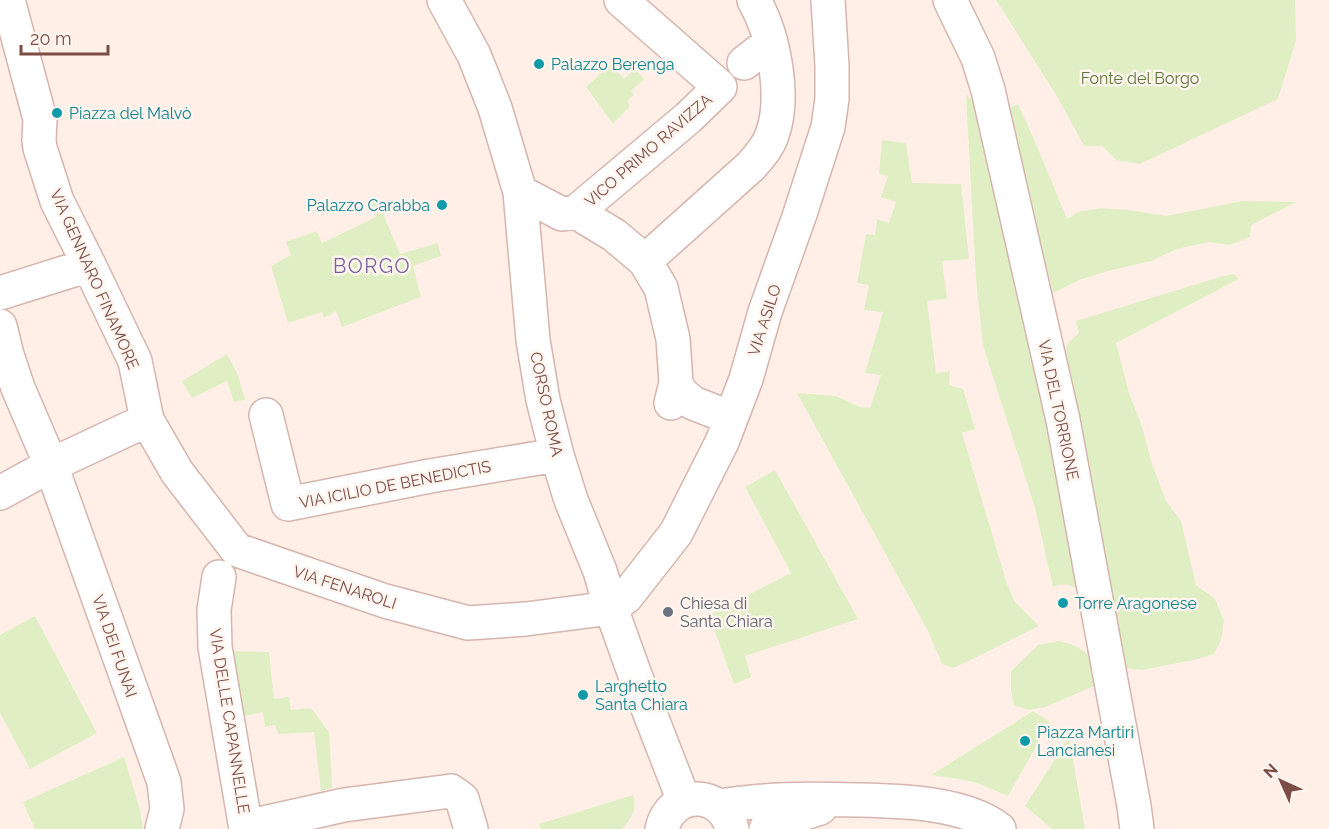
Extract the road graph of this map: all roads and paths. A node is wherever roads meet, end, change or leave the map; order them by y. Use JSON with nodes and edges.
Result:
{"nodes":[{"id":1,"x":444,"y":0,"type":"edge"},
{"id":2,"x":621,"y":0,"type":"edge"},
{"id":3,"x":754,"y":0,"type":"edge"},
{"id":4,"x":828,"y":0,"type":"edge"},
{"id":5,"x":950,"y":0,"type":"edge"},
{"id":6,"x":11,"y":14,"type":"edge"},
{"id":7,"x":771,"y":42,"type":"junction"},
{"id":8,"x":744,"y":63,"type":"dead end"},
{"id":9,"x":520,"y":192,"type":"junction"},
{"id":10,"x":576,"y":213,"type":"junction"},
{"id":11,"x":645,"y":261,"type":"junction"},
{"id":12,"x":89,"y":265,"type":"junction"},
{"id":13,"x":0,"y":292,"type":"edge"},
{"id":14,"x":0,"y":326,"type":"edge"},
{"id":15,"x":266,"y":415,"type":"dead end"},
{"id":16,"x":731,"y":418,"type":"junction"},
{"id":17,"x":147,"y":420,"type":"junction"},
{"id":18,"x":557,"y":454,"type":"junction"},
{"id":19,"x":51,"y":465,"type":"junction"},
{"id":20,"x":0,"y":493,"type":"edge"},
{"id":21,"x":219,"y":578,"type":"dead end"},
{"id":22,"x":611,"y":608,"type":"junction"},
{"id":23,"x":857,"y":800,"type":"junction"},
{"id":24,"x":684,"y":801,"type":"junction"},
{"id":25,"x":725,"y":818,"type":"edge"},
{"id":26,"x":246,"y":828,"type":"edge"},
{"id":27,"x":162,"y":829,"type":"edge"},
{"id":28,"x":471,"y":829,"type":"edge"},
{"id":29,"x":662,"y":829,"type":"edge"},
{"id":30,"x":766,"y":829,"type":"edge"},
{"id":31,"x":999,"y":829,"type":"edge"},
{"id":32,"x":1137,"y":829,"type":"edge"}],
"edges":[{"from":1,"to":9,"type":"street","name":"CORSO ROMA"},
{"from":2,"to":10,"type":"street","name":"VICO PRIMO RAVIZZA"},
{"from":3,"to":7,"type":"street"},
{"from":4,"to":16,"type":"street","name":"VIA ASILO"},
{"from":5,"to":32,"type":"street","name":"VIA DEL TORRIONE"},
{"from":6,"to":12,"type":"street","name":"VIA GENNARO FINAMORE"},
{"from":7,"to":8,"type":"street"},
{"from":7,"to":11,"type":"street"},
{"from":9,"to":10,"type":"street"},
{"from":9,"to":18,"type":"street","name":"CORSO ROMA"},
{"from":10,"to":11,"type":"street"},
{"from":11,"to":16,"type":"street"},
{"from":12,"to":13,"type":"street"},
{"from":12,"to":17,"type":"street","name":"VIA GENNARO FINAMORE"},
{"from":14,"to":19,"type":"street","name":"VIA DEI FUNAI"},
{"from":15,"to":18,"type":"street","name":"VIA ICILIO DE BENEDICTIS"},
{"from":16,"to":22,"type":"street","name":"VIA ASILO"},
{"from":17,"to":19,"type":"street"},
{"from":17,"to":22,"type":"street","name":"VIA FENAROLI"},
{"from":18,"to":22,"type":"street","name":"CORSO ROMA"},
{"from":19,"to":20,"type":"street"},
{"from":19,"to":27,"type":"street","name":"VIA DEI FUNAI"},
{"from":21,"to":26,"type":"street","name":"VIA DELLE CAPANNELLE"},
{"from":22,"to":24,"type":"street","name":"CORSO ROMA"},
{"from":23,"to":25,"type":"street"},
{"from":23,"to":30,"type":"street"},
{"from":23,"to":31,"type":"street"},
{"from":24,"to":25,"type":"street"},
{"from":24,"to":29,"type":"street"},
{"from":26,"to":28,"type":"street"}]}
